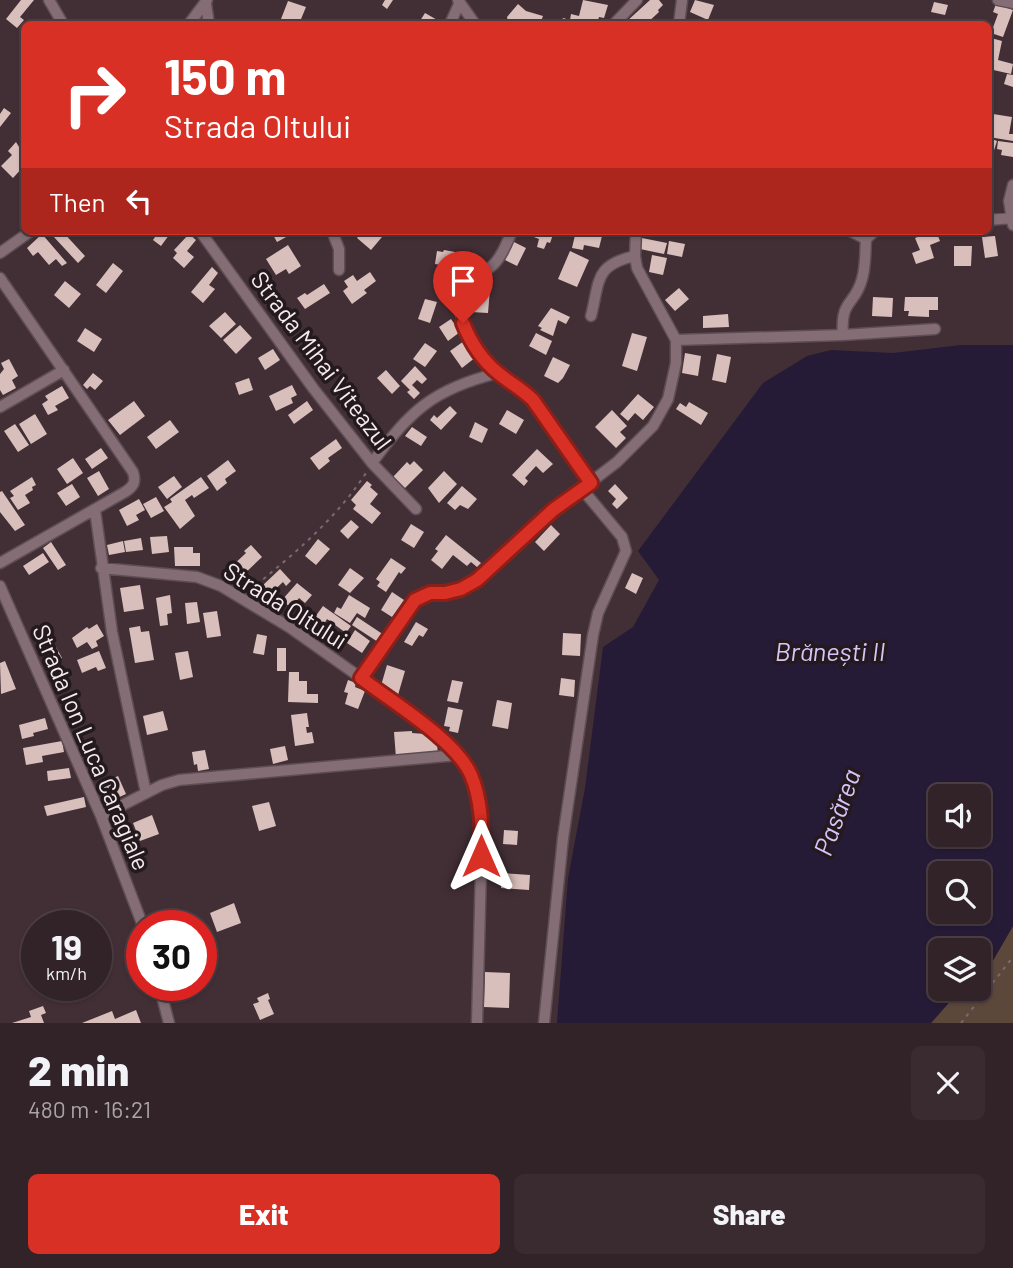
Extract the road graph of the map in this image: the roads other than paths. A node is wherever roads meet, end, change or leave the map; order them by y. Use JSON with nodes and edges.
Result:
{"nodes":[{"id":1,"x":49,"y":0,"type":"edge"},
{"id":2,"x":637,"y":0,"type":"edge"},
{"id":3,"x":681,"y":0,"type":"edge"},
{"id":4,"x":998,"y":0,"type":"edge"},
{"id":5,"x":459,"y":1,"type":"edge"},
{"id":6,"x":207,"y":2,"type":"edge"},
{"id":7,"x":1013,"y":4,"type":"edge"},
{"id":8,"x":61,"y":21,"type":"edge"},
{"id":9,"x":191,"y":21,"type":"edge"},
{"id":10,"x":209,"y":21,"type":"edge"},
{"id":11,"x":451,"y":21,"type":"edge"},
{"id":12,"x":473,"y":21,"type":"edge"},
{"id":13,"x":617,"y":21,"type":"edge"},
{"id":14,"x":680,"y":21,"type":"edge"},
{"id":15,"x":1013,"y":185,"type":"edge"},
{"id":16,"x":992,"y":220,"type":"edge"},
{"id":17,"x":1012,"y":221,"type":"edge"},
{"id":18,"x":25,"y":235,"type":"edge"},
{"id":19,"x":203,"y":235,"type":"edge"},
{"id":20,"x":334,"y":235,"type":"edge"},
{"id":21,"x":510,"y":235,"type":"edge"},
{"id":22,"x":636,"y":235,"type":"edge"},
{"id":23,"x":858,"y":235,"type":"edge"},
{"id":24,"x":870,"y":235,"type":"edge"},
{"id":25,"x":866,"y":239,"type":"junction"},
{"id":26,"x":0,"y":253,"type":"edge"},
{"id":27,"x":635,"y":256,"type":"junction"},
{"id":28,"x":339,"y":270,"type":"dead end"},
{"id":29,"x":0,"y":278,"type":"edge"},
{"id":30,"x":591,"y":316,"type":"dead end"},
{"id":31,"x":935,"y":329,"type":"dead end"},
{"id":32,"x":843,"y":335,"type":"junction"},
{"id":33,"x":676,"y":340,"type":"junction"},
{"id":34,"x":64,"y":370,"type":"junction"},
{"id":35,"x":498,"y":373,"type":"junction"},
{"id":36,"x":0,"y":407,"type":"edge"},
{"id":37,"x":372,"y":464,"type":"junction"},
{"id":38,"x":587,"y":486,"type":"junction"},
{"id":39,"x":416,"y":509,"type":"dead end"},
{"id":40,"x":95,"y":510,"type":"junction"},
{"id":41,"x":0,"y":563,"type":"edge"},
{"id":42,"x":102,"y":568,"type":"junction"},
{"id":43,"x":0,"y":586,"type":"edge"},
{"id":44,"x":361,"y":678,"type":"junction"},
{"id":45,"x":458,"y":755,"type":"junction"},
{"id":46,"x":146,"y":793,"type":"junction"},
{"id":47,"x":101,"y":816,"type":"junction"},
{"id":48,"x":137,"y":910,"type":"edge"},
{"id":49,"x":163,"y":1001,"type":"edge"},
{"id":50,"x":169,"y":1023,"type":"edge"},
{"id":51,"x":477,"y":1023,"type":"edge"},
{"id":52,"x":544,"y":1023,"type":"edge"}],
"edges":[{"from":1,"to":8,"type":"street"},
{"from":2,"to":13,"type":"street"},
{"from":3,"to":14,"type":"street"},
{"from":4,"to":7,"type":"street"},
{"from":5,"to":11,"type":"street"},
{"from":5,"to":12,"type":"street"},
{"from":6,"to":9,"type":"street"},
{"from":6,"to":10,"type":"street"},
{"from":15,"to":17,"type":"street"},
{"from":16,"to":17,"type":"street"},
{"from":18,"to":26,"type":"street"},
{"from":19,"to":37,"type":"street","name":"Strada Mihai Viteazul"},
{"from":20,"to":28,"type":"street"},
{"from":21,"to":35,"type":"street"},
{"from":22,"to":27,"type":"street"},
{"from":23,"to":25,"type":"street"},
{"from":24,"to":25,"type":"street"},
{"from":25,"to":32,"type":"street"},
{"from":27,"to":30,"type":"street"},
{"from":27,"to":33,"type":"street"},
{"from":29,"to":34,"type":"street"},
{"from":31,"to":32,"type":"street"},
{"from":32,"to":33,"type":"street"},
{"from":33,"to":38,"type":"street","name":"Strada Oltului"},
{"from":34,"to":36,"type":"street"},
{"from":34,"to":40,"type":"street"},
{"from":35,"to":37,"type":"street"},
{"from":35,"to":38,"type":"street"},
{"from":37,"to":39,"type":"street","name":"Strada Mihai Viteazul"},
{"from":38,"to":44,"type":"street","name":"Strada Oltului"},
{"from":38,"to":52,"type":"street"},
{"from":40,"to":41,"type":"street"},
{"from":40,"to":42,"type":"street"},
{"from":42,"to":44,"type":"street","name":"Strada Oltului"},
{"from":42,"to":46,"type":"street"},
{"from":43,"to":47,"type":"street","name":"Strada Ion Luca Caragiale"},
{"from":44,"to":45,"type":"street","name":"Strada Oltului"},
{"from":45,"to":46,"type":"street"},
{"from":45,"to":51,"type":"street","name":"Strada Oltului"},
{"from":46,"to":47,"type":"street"},
{"from":47,"to":48,"type":"street","name":"Strada Ion Luca Caragiale"},
{"from":49,"to":50,"type":"street"}]}
